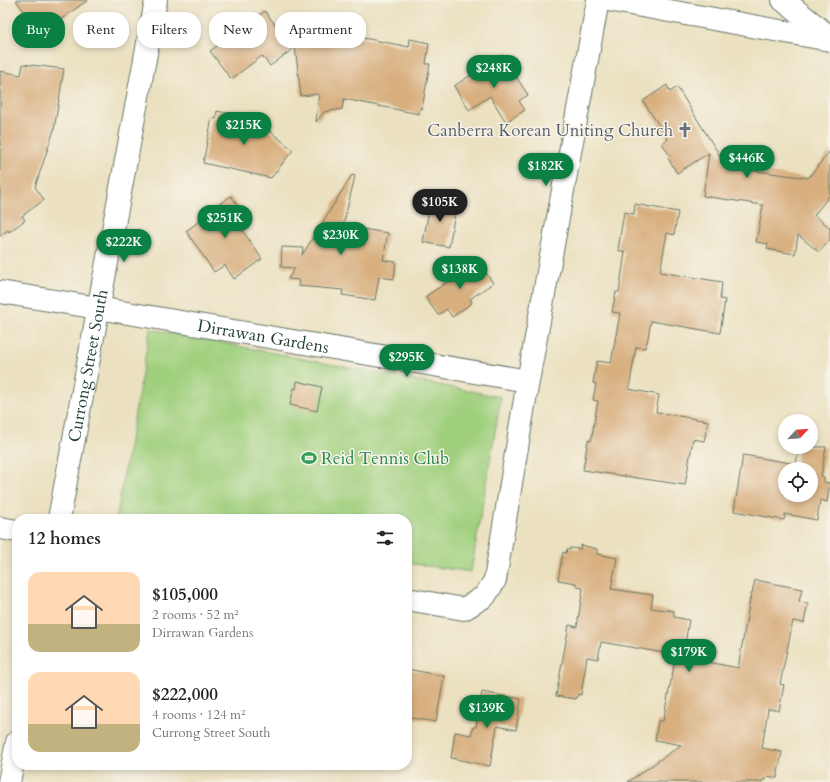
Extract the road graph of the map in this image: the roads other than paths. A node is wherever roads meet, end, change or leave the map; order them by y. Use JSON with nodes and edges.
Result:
{"nodes":[{"id":1,"x":156,"y":0,"type":"edge"},
{"id":2,"x":598,"y":0,"type":"edge"},
{"id":3,"x":608,"y":0,"type":"edge"},
{"id":4,"x":784,"y":0,"type":"edge"},
{"id":5,"x":830,"y":39,"type":"edge"},
{"id":6,"x":0,"y":292,"type":"edge"},
{"id":7,"x":98,"y":308,"type":"junction"},
{"id":8,"x":528,"y":381,"type":"junction"},
{"id":9,"x":60,"y":514,"type":"edge"},
{"id":10,"x":0,"y":528,"type":"edge"},
{"id":11,"x":12,"y":530,"type":"edge"},
{"id":12,"x":412,"y":600,"type":"edge"},
{"id":13,"x":12,"y":767,"type":"edge"},
{"id":14,"x":9,"y":782,"type":"edge"}],
"edges":[{"from":1,"to":7,"type":"street","name":"Currong Street South"},
{"from":2,"to":8,"type":"street"},
{"from":3,"to":5,"type":"street"},
{"from":4,"to":5,"type":"street"},
{"from":6,"to":7,"type":"street","name":"Dirrawan Gardens"},
{"from":7,"to":8,"type":"street","name":"Dirrawan Gardens"},
{"from":7,"to":9,"type":"street","name":"Currong Street South"},
{"from":8,"to":12,"type":"street"},
{"from":10,"to":11,"type":"street"},
{"from":13,"to":14,"type":"street"}]}
